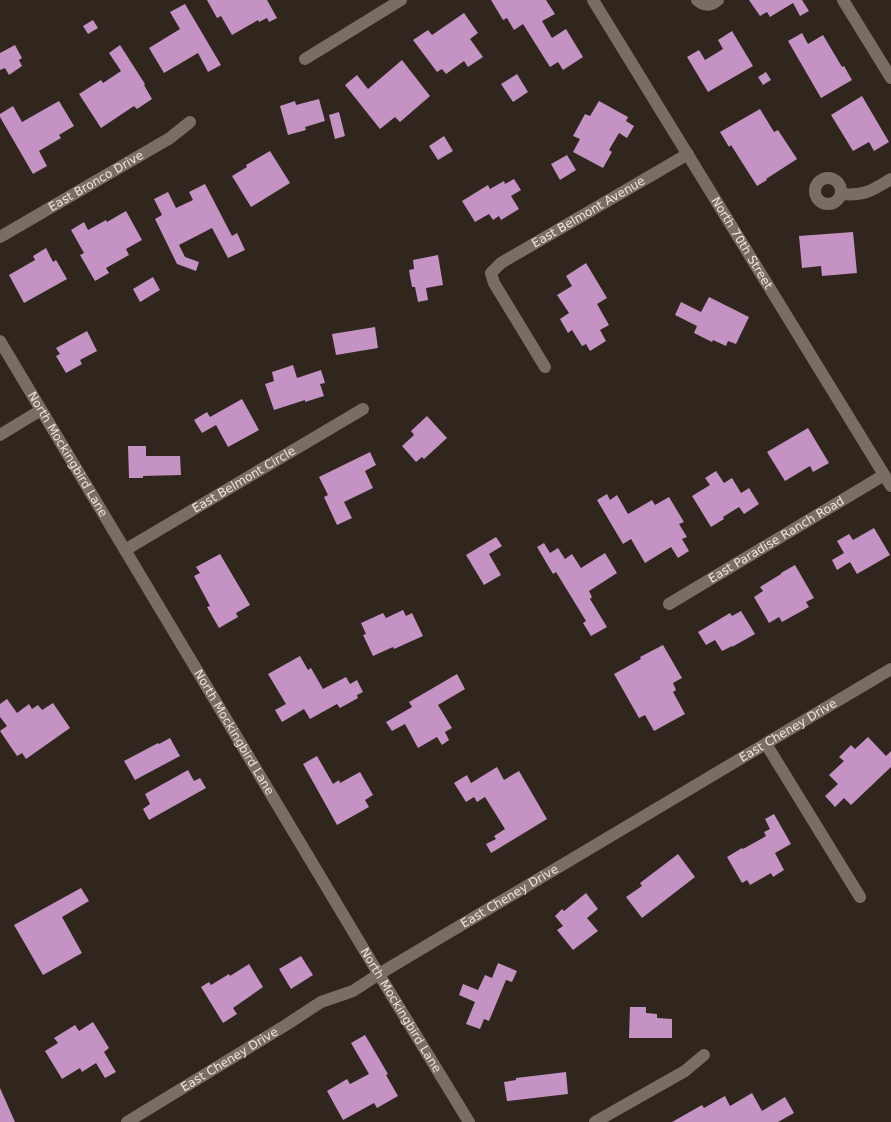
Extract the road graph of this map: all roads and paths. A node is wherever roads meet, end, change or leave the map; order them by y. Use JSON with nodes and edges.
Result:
{"nodes":[{"id":1,"x":401,"y":0,"type":"edge"},
{"id":2,"x":593,"y":0,"type":"edge"},
{"id":3,"x":697,"y":0,"type":"edge"},
{"id":4,"x":718,"y":0,"type":"edge"},
{"id":5,"x":844,"y":0,"type":"edge"},
{"id":6,"x":305,"y":59,"type":"dead end"},
{"id":7,"x":891,"y":78,"type":"edge"},
{"id":8,"x":190,"y":122,"type":"dead end"},
{"id":9,"x":688,"y":154,"type":"junction"},
{"id":10,"x":891,"y":180,"type":"edge"},
{"id":11,"x":841,"y":194,"type":"dead end"},
{"id":12,"x":0,"y":237,"type":"edge"},
{"id":13,"x":0,"y":341,"type":"edge"},
{"id":14,"x":545,"y":367,"type":"dead end"},
{"id":15,"x":363,"y":409,"type":"dead end"},
{"id":16,"x":41,"y":410,"type":"junction"},
{"id":17,"x":0,"y":434,"type":"edge"},
{"id":18,"x":884,"y":475,"type":"junction"},
{"id":19,"x":891,"y":486,"type":"edge"},
{"id":20,"x":125,"y":550,"type":"junction"},
{"id":21,"x":669,"y":604,"type":"dead end"},
{"id":22,"x":891,"y":669,"type":"edge"},
{"id":23,"x":766,"y":744,"type":"junction"},
{"id":24,"x":860,"y":897,"type":"dead end"},
{"id":25,"x":379,"y":974,"type":"junction"},
{"id":26,"x":704,"y":1056,"type":"dead end"},
{"id":27,"x":127,"y":1122,"type":"edge"},
{"id":28,"x":469,"y":1122,"type":"edge"},
{"id":29,"x":595,"y":1122,"type":"edge"}],
"edges":[{"from":1,"to":6,"type":"street"},
{"from":2,"to":9,"type":"street","name":"North 70th Street"},
{"from":3,"to":4,"type":"street"},
{"from":5,"to":7,"type":"street"},
{"from":8,"to":12,"type":"street","name":"East Bronco Drive"},
{"from":9,"to":14,"type":"street","name":"East Belmont Avenue"},
{"from":9,"to":18,"type":"street","name":"North 70th Street"},
{"from":10,"to":11,"type":"street"},
{"from":13,"to":16,"type":"street","name":"North Mockingbird Lane"},
{"from":15,"to":20,"type":"street","name":"East Belmont Circle"},
{"from":16,"to":17,"type":"street"},
{"from":16,"to":20,"type":"street","name":"North Mockingbird Lane"},
{"from":18,"to":19,"type":"street","name":"North 70th Street"},
{"from":18,"to":21,"type":"street","name":"East Paradise Ranch Road"},
{"from":20,"to":25,"type":"street","name":"North Mockingbird Lane"},
{"from":22,"to":23,"type":"street","name":"East Cheney Drive"},
{"from":23,"to":24,"type":"street"},
{"from":23,"to":25,"type":"street","name":"East Cheney Drive"},
{"from":25,"to":27,"type":"street","name":"East Cheney Drive"},
{"from":25,"to":28,"type":"street","name":"North Mockingbird Lane"},
{"from":26,"to":29,"type":"street"}]}
